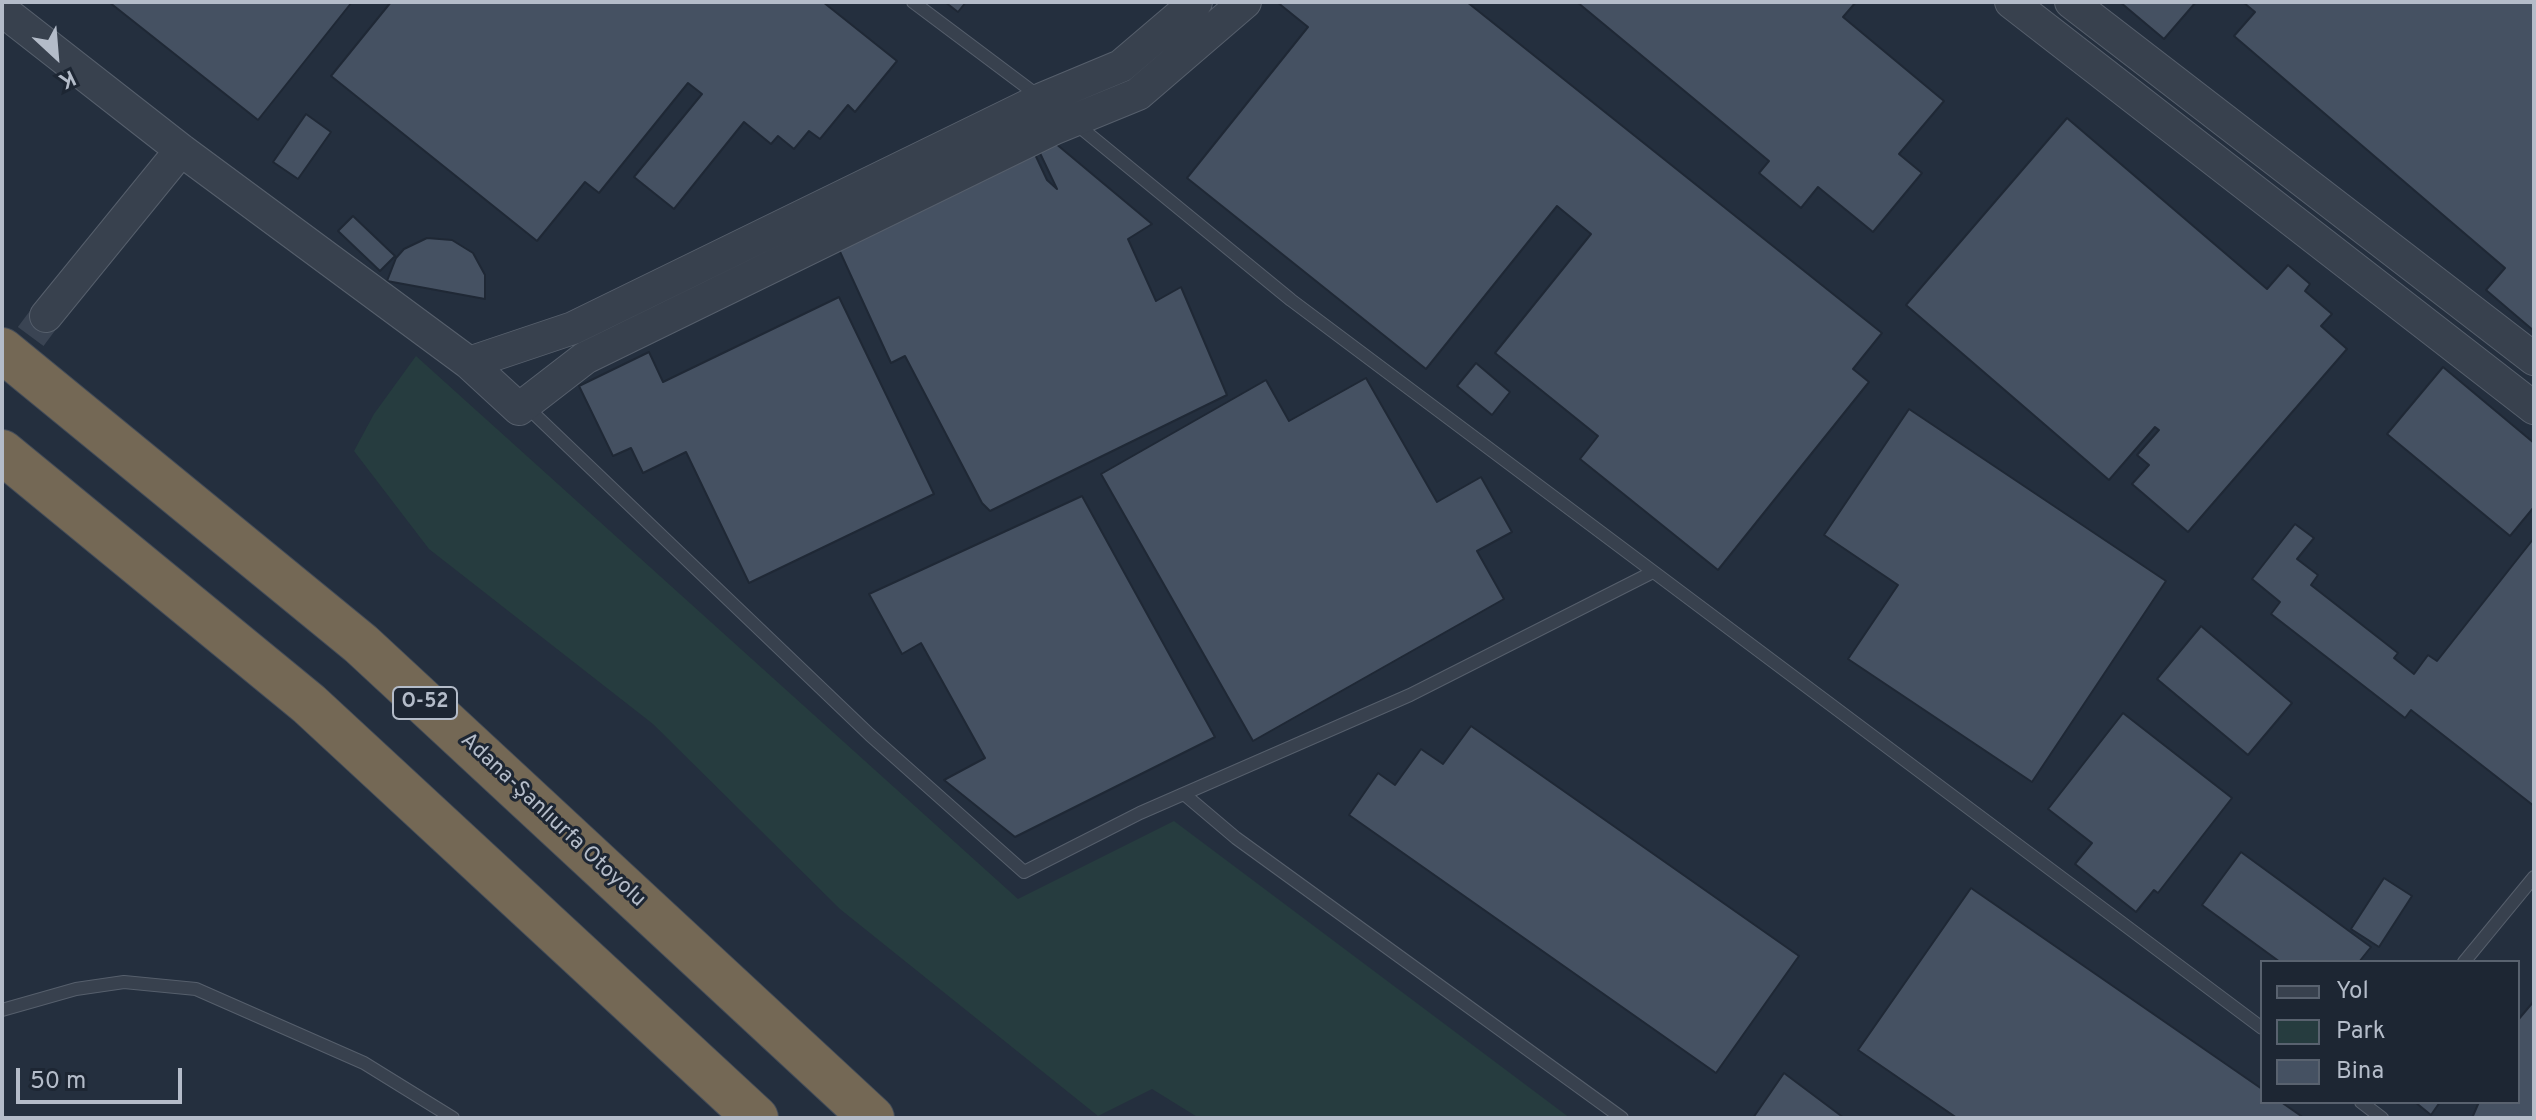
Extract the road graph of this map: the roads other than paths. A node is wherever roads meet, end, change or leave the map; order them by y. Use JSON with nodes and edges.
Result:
{"nodes":[{"id":1,"x":913,"y":2,"type":"edge"},
{"id":2,"x":1196,"y":2,"type":"edge"},
{"id":3,"x":1245,"y":2,"type":"edge"},
{"id":4,"x":2011,"y":2,"type":"edge"},
{"id":5,"x":2071,"y":2,"type":"edge"},
{"id":6,"x":2,"y":10,"type":"edge"},
{"id":7,"x":1057,"y":110,"type":"junction"},
{"id":8,"x":181,"y":150,"type":"junction"},
{"id":9,"x":46,"y":316,"type":"tunnel mouth"},
{"id":10,"x":2,"y":350,"type":"edge"},
{"id":11,"x":2534,"y":359,"type":"edge"},
{"id":12,"x":469,"y":363,"type":"junction"},
{"id":13,"x":522,"y":407,"type":"junction"},
{"id":14,"x":2534,"y":408,"type":"edge"},
{"id":15,"x":2,"y":452,"type":"edge"},
{"id":16,"x":1651,"y":573,"type":"junction"},
{"id":17,"x":1184,"y":794,"type":"junction"},
{"id":18,"x":2534,"y":877,"type":"edge"},
{"id":19,"x":2466,"y":960,"type":"edge"},
{"id":20,"x":2,"y":1010,"type":"edge"},
{"id":21,"x":2260,"y":1027,"type":"edge"},
{"id":22,"x":2364,"y":1104,"type":"edge"},
{"id":23,"x":453,"y":1118,"type":"edge"},
{"id":24,"x":756,"y":1118,"type":"edge"},
{"id":25,"x":872,"y":1118,"type":"edge"},
{"id":26,"x":1622,"y":1118,"type":"edge"},
{"id":27,"x":2382,"y":1118,"type":"edge"}],
"edges":[{"from":1,"to":7,"type":"lane"},
{"from":2,"to":7,"type":"street"},
{"from":3,"to":7,"type":"street"},
{"from":4,"to":14,"type":"street"},
{"from":5,"to":11,"type":"street"},
{"from":6,"to":8,"type":"street"},
{"from":7,"to":12,"type":"street"},
{"from":7,"to":13,"type":"street"},
{"from":7,"to":16,"type":"lane"},
{"from":8,"to":9,"type":"street"},
{"from":8,"to":12,"type":"street"},
{"from":10,"to":25,"type":"highway","name":"Adana-Şanlıurfa Otoyolu","number":"O-52"},
{"from":12,"to":13,"type":"street"},
{"from":13,"to":17,"type":"lane"},
{"from":15,"to":24,"type":"highway"},
{"from":16,"to":17,"type":"lane"},
{"from":16,"to":21,"type":"lane"},
{"from":17,"to":26,"type":"lane"},
{"from":18,"to":19,"type":"lane"},
{"from":20,"to":23,"type":"lane"},
{"from":22,"to":27,"type":"lane"}]}
